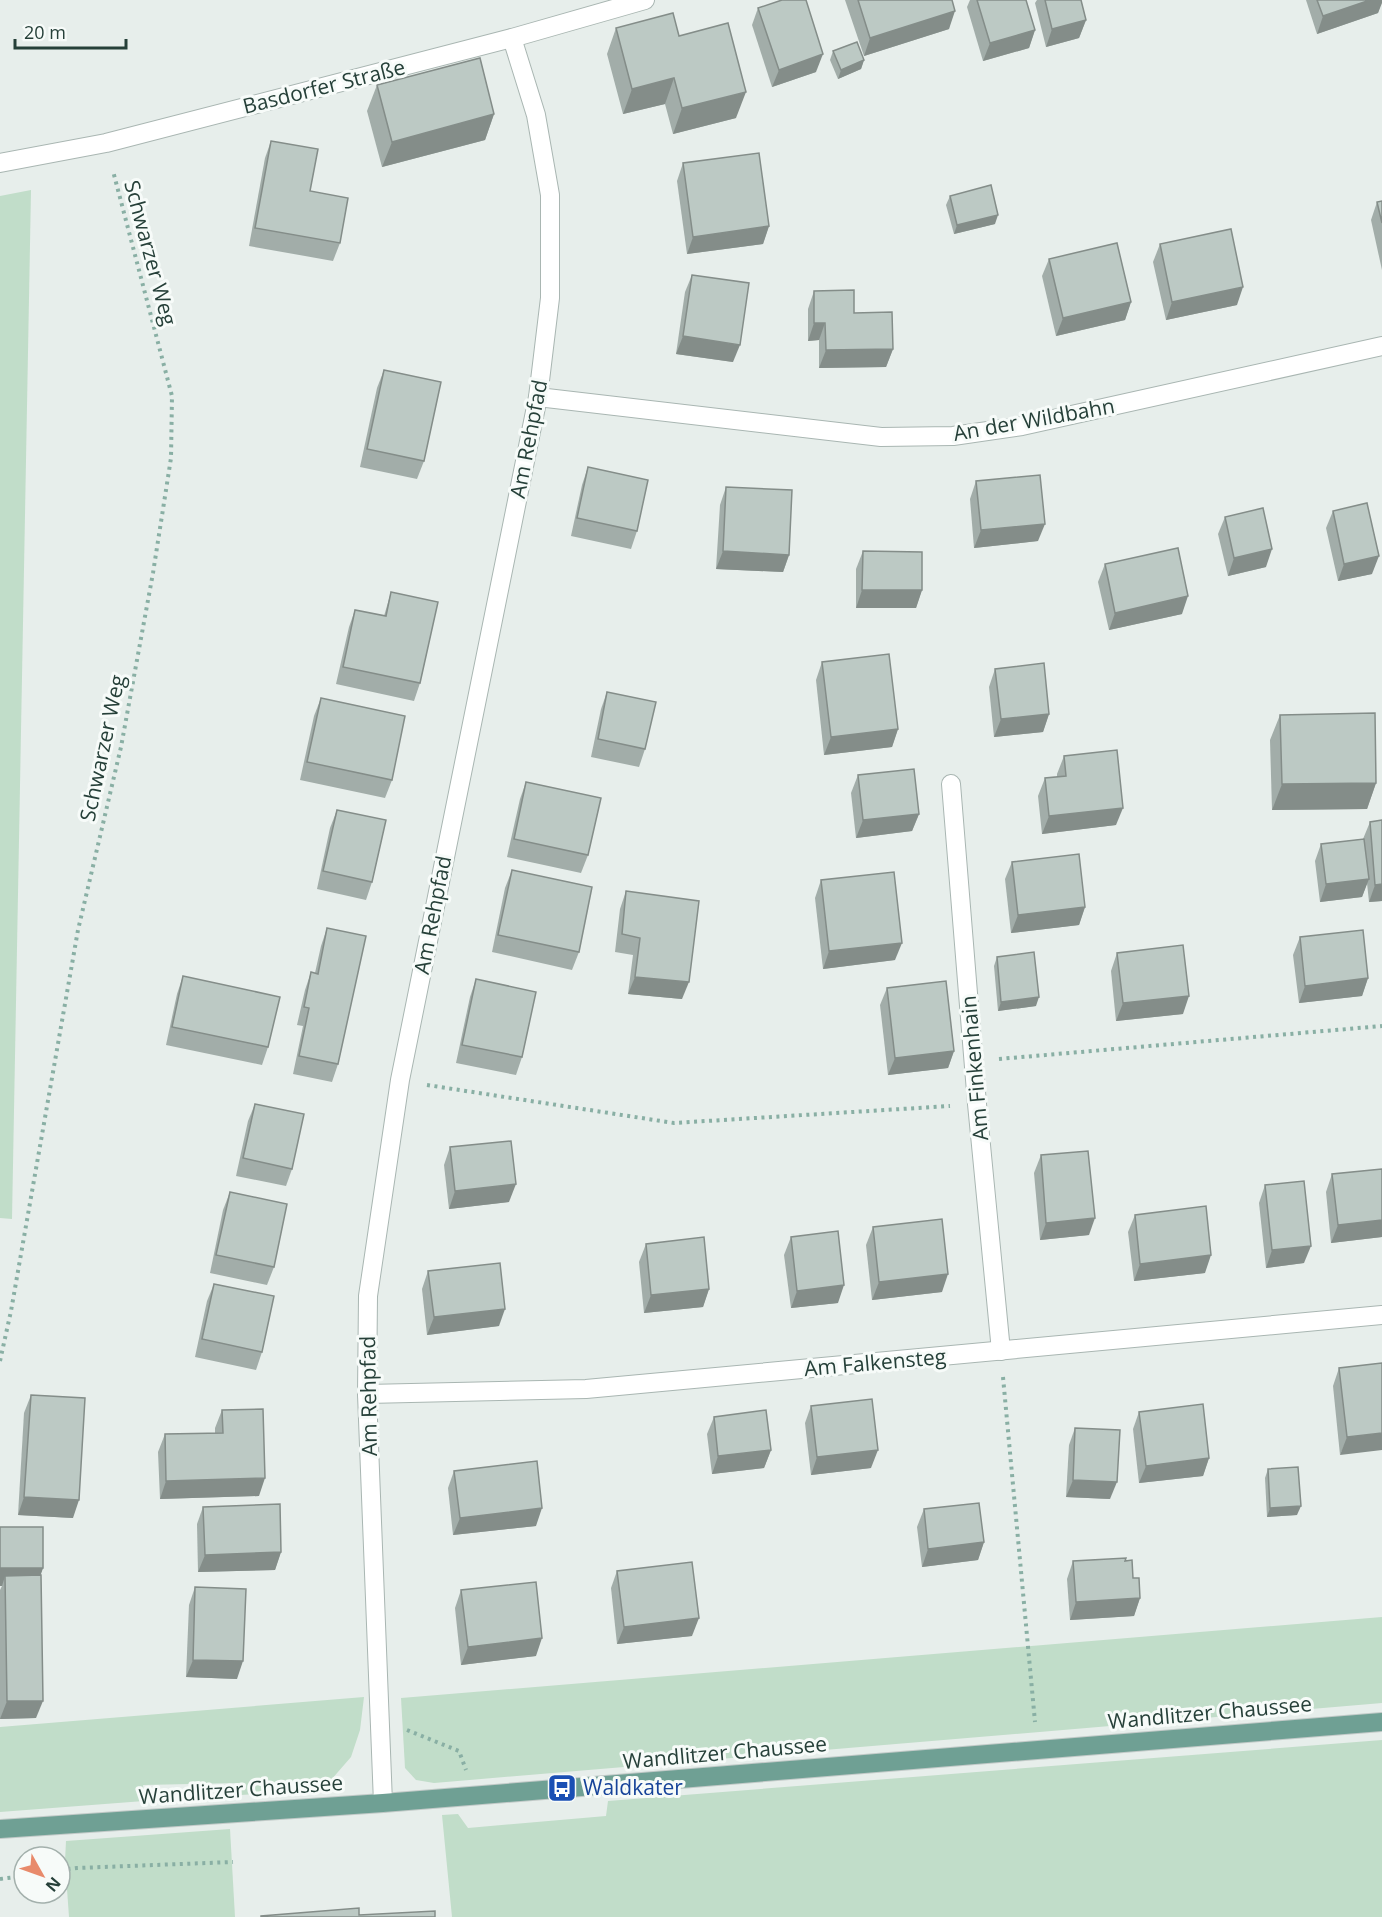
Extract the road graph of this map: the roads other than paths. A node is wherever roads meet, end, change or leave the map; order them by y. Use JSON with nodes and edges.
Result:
{"nodes":[{"id":1,"x":645,"y":0,"type":"edge"},
{"id":2,"x":512,"y":38,"type":"junction"},
{"id":3,"x":0,"y":163,"type":"edge"},
{"id":4,"x":1382,"y":346,"type":"edge"},
{"id":5,"x":538,"y":397,"type":"junction"},
{"id":6,"x":951,"y":784,"type":"dead end"},
{"id":7,"x":1382,"y":1316,"type":"edge"},
{"id":8,"x":1001,"y":1351,"type":"junction"},
{"id":9,"x":367,"y":1394,"type":"junction"},
{"id":10,"x":1382,"y":1722,"type":"edge"},
{"id":11,"x":383,"y":1803,"type":"junction"},
{"id":12,"x":0,"y":1829,"type":"edge"}],
"edges":[{"from":1,"to":2,"type":"street","name":"Basdorfer Straße"},
{"from":2,"to":3,"type":"street","name":"Basdorfer Straße"},
{"from":2,"to":5,"type":"street","name":"Am Rehpfad"},
{"from":4,"to":5,"type":"street","name":"An der Wildbahn"},
{"from":5,"to":9,"type":"street","name":"Am Rehpfad"},
{"from":6,"to":8,"type":"street","name":"Am Finkenhain"},
{"from":7,"to":8,"type":"street","name":"Am Falkensteg"},
{"from":8,"to":9,"type":"street","name":"Am Falkensteg"},
{"from":9,"to":11,"type":"street","name":"Am Rehpfad"},
{"from":10,"to":11,"type":"main road","name":"Wandlitzer Chaussee"},
{"from":11,"to":12,"type":"main road","name":"Wandlitzer Chaussee"}]}
